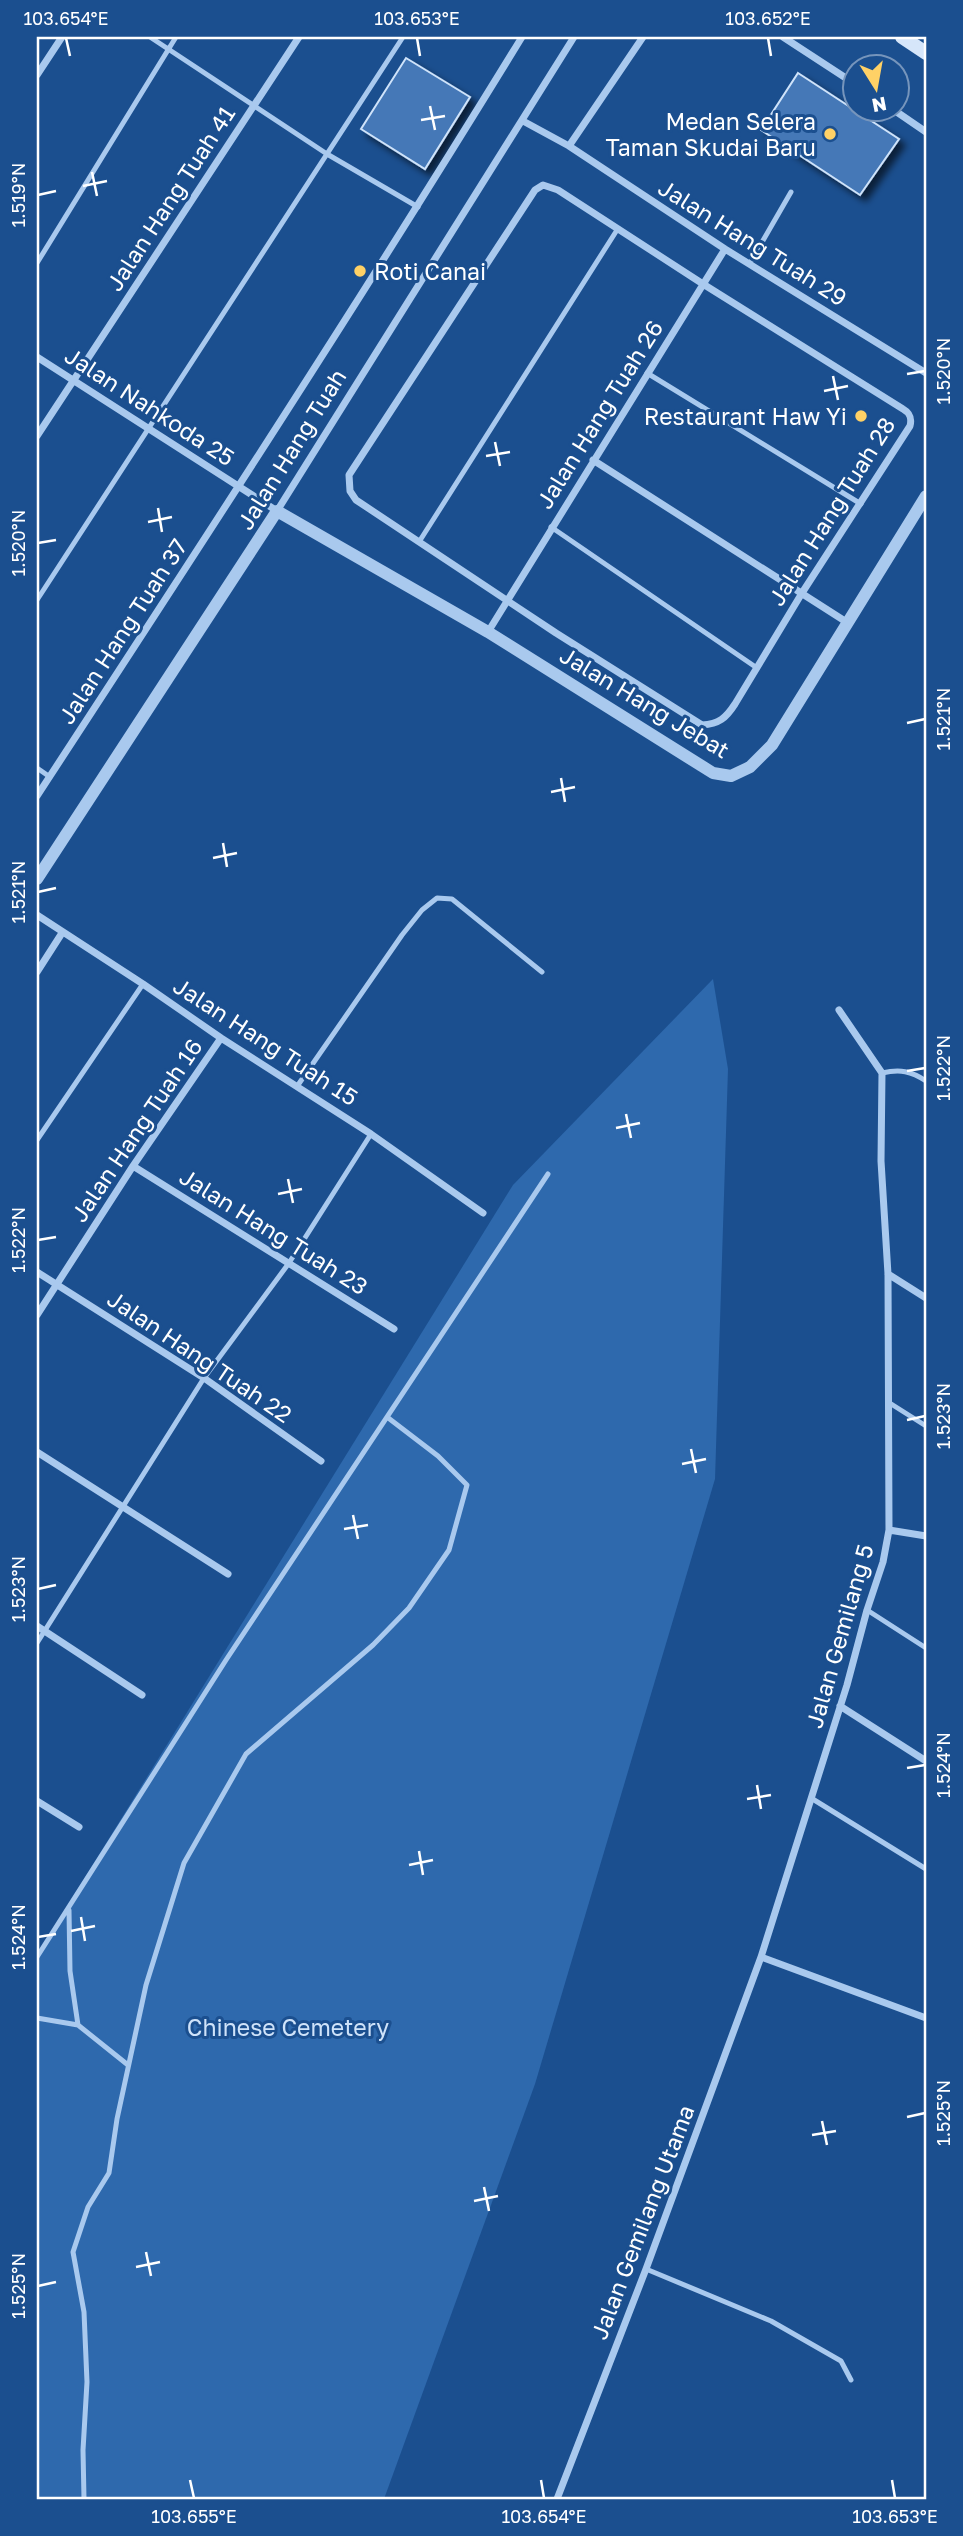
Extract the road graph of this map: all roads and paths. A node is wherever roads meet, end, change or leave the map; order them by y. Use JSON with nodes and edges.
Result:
{"nodes":[{"id":1,"x":62,"y":37,"type":"edge"},
{"id":2,"x":150,"y":37,"type":"edge"},
{"id":3,"x":176,"y":37,"type":"edge"},
{"id":4,"x":299,"y":37,"type":"edge"},
{"id":5,"x":403,"y":37,"type":"edge"},
{"id":6,"x":522,"y":37,"type":"edge"},
{"id":7,"x":575,"y":37,"type":"edge"},
{"id":8,"x":643,"y":37,"type":"edge"},
{"id":9,"x":783,"y":37,"type":"edge"},
{"id":10,"x":902,"y":37,"type":"edge"},
{"id":11,"x":169,"y":48,"type":"junction"},
{"id":12,"x":926,"y":52,"type":"edge"},
{"id":13,"x":37,"y":75,"type":"edge"},
{"id":14,"x":841,"y":75,"type":"edge"},
{"id":15,"x":254,"y":106,"type":"junction"},
{"id":16,"x":523,"y":121,"type":"junction"},
{"id":17,"x":911,"y":122,"type":"edge"},
{"id":18,"x":926,"y":132,"type":"edge"},
{"id":19,"x":569,"y":146,"type":"junction"},
{"id":20,"x":327,"y":154,"type":"junction"},
{"id":21,"x":791,"y":192,"type":"dead end"},
{"id":22,"x":418,"y":207,"type":"junction"},
{"id":23,"x":617,"y":230,"type":"junction"},
{"id":24,"x":725,"y":249,"type":"junction"},
{"id":25,"x":37,"y":263,"type":"edge"},
{"id":26,"x":750,"y":263,"type":"junction"},
{"id":27,"x":703,"y":284,"type":"junction"},
{"id":28,"x":37,"y":357,"type":"edge"},
{"id":29,"x":647,"y":373,"type":"junction"},
{"id":30,"x":926,"y":373,"type":"edge"},
{"id":31,"x":73,"y":380,"type":"junction"},
{"id":32,"x":150,"y":429,"type":"junction"},
{"id":33,"x":37,"y":436,"type":"edge"},
{"id":34,"x":593,"y":460,"type":"junction"},
{"id":35,"x":239,"y":486,"type":"junction"},
{"id":36,"x":926,"y":496,"type":"edge"},
{"id":37,"x":861,"y":504,"type":"junction"},
{"id":38,"x":277,"y":511,"type":"junction"},
{"id":39,"x":551,"y":527,"type":"junction"},
{"id":40,"x":419,"y":542,"type":"junction"},
{"id":41,"x":802,"y":593,"type":"junction"},
{"id":42,"x":506,"y":599,"type":"junction"},
{"id":43,"x":37,"y":600,"type":"edge"},
{"id":44,"x":848,"y":623,"type":"junction"},
{"id":45,"x":488,"y":632,"type":"junction"},
{"id":46,"x":757,"y":668,"type":"junction"},
{"id":47,"x":37,"y":768,"type":"edge"},
{"id":48,"x":50,"y":777,"type":"junction"},
{"id":49,"x":37,"y":796,"type":"edge"},
{"id":50,"x":37,"y":879,"type":"edge"},
{"id":51,"x":37,"y":915,"type":"edge"},
{"id":52,"x":62,"y":933,"type":"junction"},
{"id":53,"x":37,"y":972,"type":"edge"},
{"id":54,"x":542,"y":972,"type":"dead end"},
{"id":55,"x":144,"y":984,"type":"junction"},
{"id":56,"x":839,"y":1010,"type":"dead end"},
{"id":57,"x":221,"y":1038,"type":"junction"},
{"id":58,"x":882,"y":1073,"type":"junction"},
{"id":59,"x":926,"y":1081,"type":"edge"},
{"id":60,"x":298,"y":1086,"type":"junction"},
{"id":61,"x":372,"y":1134,"type":"junction"},
{"id":62,"x":37,"y":1140,"type":"edge"},
{"id":63,"x":133,"y":1166,"type":"junction"},
{"id":64,"x":548,"y":1174,"type":"dead end"},
{"id":65,"x":483,"y":1213,"type":"dead end"},
{"id":66,"x":289,"y":1263,"type":"junction"},
{"id":67,"x":37,"y":1272,"type":"edge"},
{"id":68,"x":888,"y":1274,"type":"junction"},
{"id":69,"x":57,"y":1284,"type":"junction"},
{"id":70,"x":926,"y":1298,"type":"edge"},
{"id":71,"x":37,"y":1315,"type":"edge"},
{"id":72,"x":394,"y":1329,"type":"dead end"},
{"id":73,"x":204,"y":1378,"type":"junction"},
{"id":74,"x":888,"y":1402,"type":"junction"},
{"id":75,"x":387,"y":1417,"type":"junction"},
{"id":76,"x":926,"y":1426,"type":"edge"},
{"id":77,"x":37,"y":1452,"type":"edge"},
{"id":78,"x":321,"y":1461,"type":"dead end"},
{"id":79,"x":123,"y":1507,"type":"junction"},
{"id":80,"x":889,"y":1530,"type":"junction"},
{"id":81,"x":926,"y":1536,"type":"edge"},
{"id":82,"x":228,"y":1574,"type":"dead end"},
{"id":83,"x":867,"y":1610,"type":"junction"},
{"id":84,"x":37,"y":1626,"type":"edge"},
{"id":85,"x":45,"y":1631,"type":"junction"},
{"id":86,"x":37,"y":1643,"type":"edge"},
{"id":87,"x":926,"y":1648,"type":"edge"},
{"id":88,"x":142,"y":1695,"type":"dead end"},
{"id":89,"x":840,"y":1706,"type":"junction"},
{"id":90,"x":926,"y":1761,"type":"edge"},
{"id":91,"x":811,"y":1798,"type":"junction"},
{"id":92,"x":37,"y":1802,"type":"edge"},
{"id":93,"x":79,"y":1827,"type":"dead end"},
{"id":94,"x":926,"y":1869,"type":"edge"},
{"id":95,"x":69,"y":1909,"type":"junction"},
{"id":96,"x":37,"y":1957,"type":"edge"},
{"id":97,"x":761,"y":1957,"type":"junction"},
{"id":98,"x":37,"y":2018,"type":"edge"},
{"id":99,"x":926,"y":2018,"type":"edge"},
{"id":100,"x":78,"y":2025,"type":"junction"},
{"id":101,"x":128,"y":2065,"type":"junction"},
{"id":102,"x":646,"y":2269,"type":"junction"},
{"id":103,"x":851,"y":2380,"type":"dead end"},
{"id":104,"x":84,"y":2499,"type":"edge"},
{"id":105,"x":557,"y":2499,"type":"edge"}],
"edges":[{"from":1,"to":13,"type":"street"},
{"from":2,"to":11,"type":"lane"},
{"from":3,"to":11,"type":"lane"},
{"from":4,"to":15,"type":"street","name":"Jalan Hang Tuah 41"},
{"from":5,"to":20,"type":"lane"},
{"from":6,"to":22,"type":"street","name":"Jalan Hang Tuah 37"},
{"from":7,"to":16,"type":"street","name":"Jalan Hang Tuah"},
{"from":8,"to":19,"type":"street"},
{"from":9,"to":14,"type":"street"},
{"from":10,"to":12,"type":"main road"},
{"from":11,"to":15,"type":"lane"},
{"from":11,"to":25,"type":"lane"},
{"from":15,"to":20,"type":"lane"},
{"from":15,"to":31,"type":"street","name":"Jalan Hang Tuah 41"},
{"from":16,"to":19,"type":"street","name":"Jalan Hang Tuah 29"},
{"from":16,"to":38,"type":"street","name":"Jalan Hang Tuah"},
{"from":17,"to":18,"type":"street"},
{"from":19,"to":24,"type":"street","name":"Jalan Hang Tuah 29"},
{"from":20,"to":22,"type":"lane"},
{"from":20,"to":32,"type":"lane"},
{"from":21,"to":26,"type":"lane"},
{"from":22,"to":35,"type":"street","name":"Jalan Hang Tuah 37"},
{"from":23,"to":27,"type":"street","name":"Jalan Hang Tuah 28"},
{"from":23,"to":40,"type":"lane"},
{"from":23,"to":40,"type":"street","name":"Jalan Hang Tuah 28"},
{"from":24,"to":26,"type":"street","name":"Jalan Hang Tuah 29"},
{"from":24,"to":27,"type":"street","name":"Jalan Hang Tuah 26"},
{"from":26,"to":30,"type":"street","name":"Jalan Hang Tuah 29"},
{"from":27,"to":29,"type":"street","name":"Jalan Hang Tuah 26"},
{"from":27,"to":37,"type":"street","name":"Jalan Hang Tuah 28"},
{"from":28,"to":31,"type":"street","name":"Jalan Nahkoda 25"},
{"from":29,"to":34,"type":"street","name":"Jalan Hang Tuah 26"},
{"from":29,"to":37,"type":"lane"},
{"from":31,"to":32,"type":"street","name":"Jalan Nahkoda 25"},
{"from":31,"to":33,"type":"street","name":"Jalan Hang Tuah 41"},
{"from":32,"to":35,"type":"street","name":"Jalan Nahkoda 25"},
{"from":32,"to":43,"type":"lane"},
{"from":34,"to":39,"type":"street","name":"Jalan Hang Tuah 26"},
{"from":34,"to":41,"type":"street"},
{"from":35,"to":38,"type":"street","name":"Jalan Nahkoda 25"},
{"from":35,"to":48,"type":"street","name":"Jalan Hang Tuah 37"},
{"from":36,"to":44,"type":"street","name":"Jalan Hang Jebat"},
{"from":37,"to":41,"type":"street","name":"Jalan Hang Tuah 28"},
{"from":38,"to":45,"type":"street","name":"Jalan Hang Jebat"},
{"from":38,"to":50,"type":"street","name":"Jalan Hang Tuah"},
{"from":39,"to":42,"type":"street","name":"Jalan Hang Tuah 26"},
{"from":39,"to":46,"type":"lane"},
{"from":40,"to":42,"type":"street","name":"Jalan Hang Tuah 28"},
{"from":41,"to":44,"type":"street"},
{"from":41,"to":46,"type":"street","name":"Jalan Hang Tuah 28"},
{"from":42,"to":45,"type":"street","name":"Jalan Hang Tuah 26"},
{"from":42,"to":46,"type":"street","name":"Jalan Hang Tuah 28"},
{"from":44,"to":45,"type":"street","name":"Jalan Hang Jebat"},
{"from":47,"to":48,"type":"lane"},
{"from":48,"to":49,"type":"street","name":"Jalan Hang Tuah 37"},
{"from":51,"to":52,"type":"street","name":"Jalan Hang Tuah 15"},
{"from":52,"to":53,"type":"street"},
{"from":52,"to":55,"type":"street","name":"Jalan Hang Tuah 15"},
{"from":54,"to":60,"type":"lane"},
{"from":55,"to":57,"type":"street","name":"Jalan Hang Tuah 15"},
{"from":55,"to":62,"type":"lane"},
{"from":56,"to":58,"type":"street"},
{"from":57,"to":60,"type":"street","name":"Jalan Hang Tuah 15"},
{"from":57,"to":63,"type":"street","name":"Jalan Hang Tuah 16"},
{"from":58,"to":59,"type":"lane"},
{"from":58,"to":68,"type":"street","name":"Jalan Gemilang 5"},
{"from":60,"to":61,"type":"street","name":"Jalan Hang Tuah 15"},
{"from":61,"to":65,"type":"street","name":"Jalan Hang Tuah 15"},
{"from":61,"to":66,"type":"lane"},
{"from":63,"to":66,"type":"street","name":"Jalan Hang Tuah 23"},
{"from":63,"to":69,"type":"street","name":"Jalan Hang Tuah 16"},
{"from":64,"to":75,"type":"lane"},
{"from":66,"to":72,"type":"street","name":"Jalan Hang Tuah 23"},
{"from":66,"to":73,"type":"lane"},
{"from":67,"to":69,"type":"street","name":"Jalan Hang Tuah 22"},
{"from":68,"to":70,"type":"street"},
{"from":68,"to":74,"type":"street","name":"Jalan Gemilang 5"},
{"from":69,"to":71,"type":"street","name":"Jalan Hang Tuah 16"},
{"from":69,"to":73,"type":"street","name":"Jalan Hang Tuah 22"},
{"from":73,"to":78,"type":"street","name":"Jalan Hang Tuah 22"},
{"from":73,"to":79,"type":"lane"},
{"from":74,"to":76,"type":"lane"},
{"from":74,"to":80,"type":"street","name":"Jalan Gemilang 5"},
{"from":75,"to":95,"type":"lane"},
{"from":75,"to":101,"type":"lane"},
{"from":77,"to":79,"type":"street"},
{"from":79,"to":82,"type":"street"},
{"from":79,"to":85,"type":"lane"},
{"from":80,"to":81,"type":"street"},
{"from":80,"to":83,"type":"street","name":"Jalan Gemilang 5"},
{"from":83,"to":87,"type":"lane"},
{"from":83,"to":89,"type":"street","name":"Jalan Gemilang 5"},
{"from":84,"to":85,"type":"street"},
{"from":85,"to":86,"type":"lane"},
{"from":85,"to":88,"type":"street"},
{"from":89,"to":90,"type":"street"},
{"from":89,"to":91,"type":"street","name":"Jalan Gemilang 5"},
{"from":91,"to":94,"type":"lane"},
{"from":91,"to":97,"type":"street","name":"Jalan Gemilang 5"},
{"from":92,"to":93,"type":"street"},
{"from":95,"to":96,"type":"lane"},
{"from":95,"to":100,"type":"lane"},
{"from":97,"to":99,"type":"street"},
{"from":97,"to":102,"type":"street","name":"Jalan Gemilang Utama"},
{"from":98,"to":100,"type":"lane"},
{"from":100,"to":101,"type":"lane"},
{"from":101,"to":104,"type":"lane"},
{"from":102,"to":103,"type":"lane"},
{"from":102,"to":105,"type":"street","name":"Jalan Gemilang Utama"}]}
